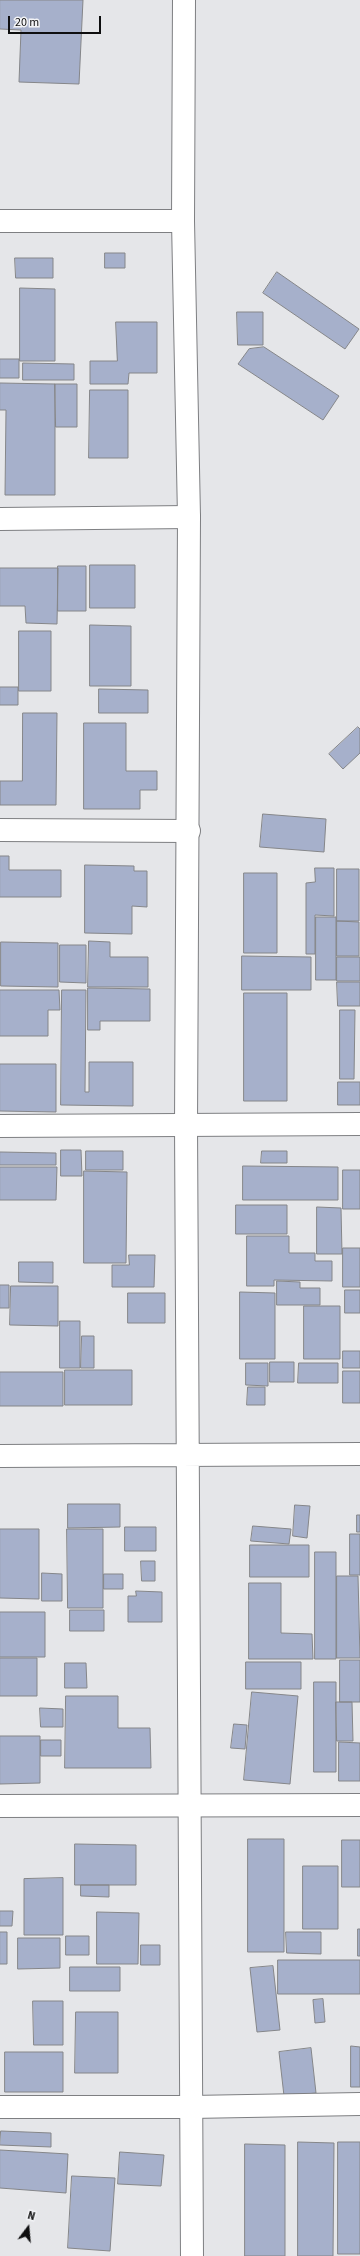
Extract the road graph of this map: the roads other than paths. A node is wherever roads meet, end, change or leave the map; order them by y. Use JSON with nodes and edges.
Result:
{"nodes":[{"id":1,"x":184,"y":0,"type":"edge"},
{"id":2,"x":0,"y":221,"type":"edge"},
{"id":3,"x":183,"y":221,"type":"junction"},
{"id":4,"x":189,"y":517,"type":"junction"},
{"id":5,"x":0,"y":519,"type":"edge"},
{"id":6,"x":0,"y":830,"type":"edge"},
{"id":7,"x":189,"y":831,"type":"junction"},
{"id":8,"x":186,"y":1124,"type":"junction"},
{"id":9,"x":360,"y":1124,"type":"edge"},
{"id":10,"x":0,"y":1126,"type":"edge"},
{"id":11,"x":189,"y":1453,"type":"junction"},
{"id":12,"x":360,"y":1454,"type":"edge"},
{"id":13,"x":0,"y":1456,"type":"edge"},
{"id":14,"x":360,"y":1805,"type":"edge"},
{"id":15,"x":0,"y":1806,"type":"edge"},
{"id":16,"x":190,"y":1806,"type":"junction"},
{"id":17,"x":360,"y":2104,"type":"edge"},
{"id":18,"x":0,"y":2107,"type":"edge"},
{"id":19,"x":191,"y":2107,"type":"junction"},
{"id":20,"x":192,"y":2256,"type":"edge"}],
"edges":[{"from":1,"to":3,"type":"street"},
{"from":2,"to":3,"type":"street"},
{"from":3,"to":4,"type":"street"},
{"from":4,"to":5,"type":"street"},
{"from":4,"to":7,"type":"street"},
{"from":6,"to":7,"type":"street"},
{"from":7,"to":8,"type":"street"},
{"from":8,"to":9,"type":"street"},
{"from":8,"to":10,"type":"street"},
{"from":8,"to":11,"type":"street"},
{"from":11,"to":12,"type":"street"},
{"from":11,"to":13,"type":"street"},
{"from":11,"to":16,"type":"street"},
{"from":14,"to":16,"type":"street"},
{"from":15,"to":16,"type":"street"},
{"from":16,"to":19,"type":"street"},
{"from":17,"to":19,"type":"street"},
{"from":18,"to":19,"type":"street"},
{"from":19,"to":20,"type":"street"}]}
